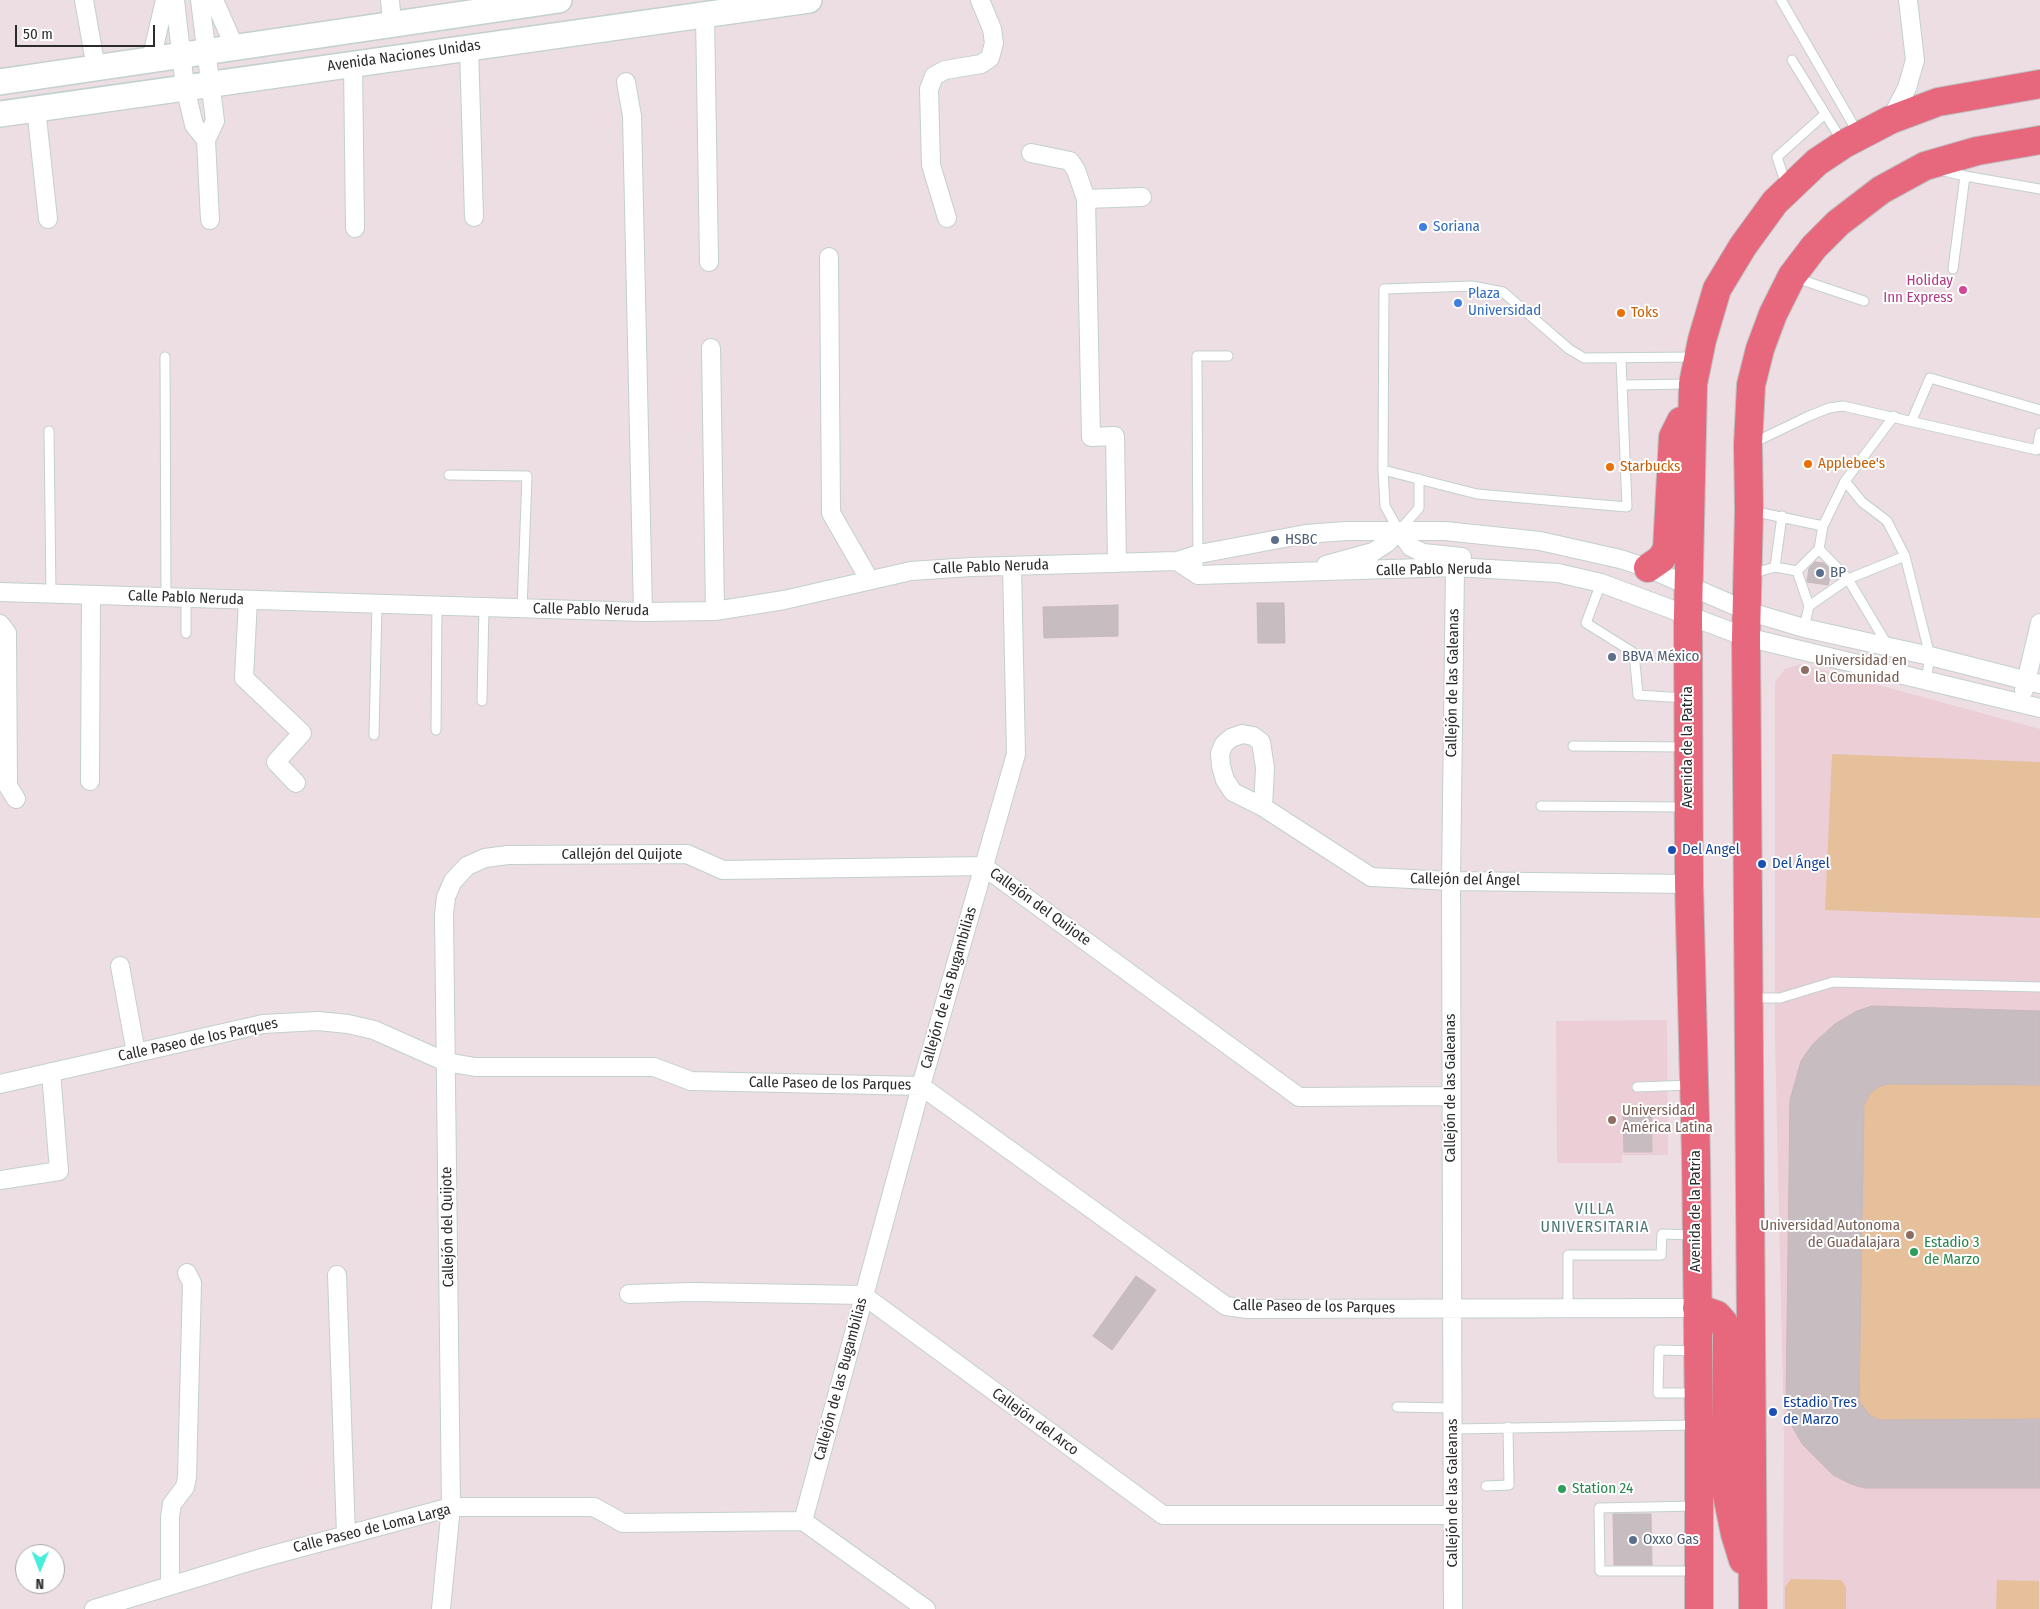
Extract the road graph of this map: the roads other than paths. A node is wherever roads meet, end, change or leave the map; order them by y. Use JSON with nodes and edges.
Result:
{"nodes":[{"id":1,"x":84,"y":0,"type":"edge"},
{"id":2,"x":165,"y":0,"type":"edge"},
{"id":3,"x":175,"y":0,"type":"edge"},
{"id":4,"x":200,"y":0,"type":"edge"},
{"id":5,"x":214,"y":0,"type":"edge"},
{"id":6,"x":390,"y":0,"type":"edge"},
{"id":7,"x":559,"y":0,"type":"edge"},
{"id":8,"x":809,"y":0,"type":"edge"},
{"id":9,"x":980,"y":0,"type":"edge"},
{"id":10,"x":1781,"y":0,"type":"edge"},
{"id":11,"x":1908,"y":0,"type":"edge"},
{"id":12,"x":705,"y":14,"type":"junction"},
{"id":13,"x":392,"y":24,"type":"junction"},
{"id":14,"x":469,"y":47,"type":"junction"},
{"id":15,"x":235,"y":48,"type":"junction"},
{"id":16,"x":207,"y":52,"type":"junction"},
{"id":17,"x":181,"y":56,"type":"junction"},
{"id":18,"x":151,"y":60,"type":"junction"},
{"id":19,"x":1792,"y":60,"type":"dead end"},
{"id":20,"x":353,"y":64,"type":"junction"},
{"id":21,"x":96,"y":68,"type":"junction"},
{"id":22,"x":0,"y":82,"type":"edge"},
{"id":23,"x":626,"y":82,"type":"dead end"},
{"id":24,"x":212,"y":83,"type":"junction"},
{"id":25,"x":2040,"y":84,"type":"edge"},
{"id":26,"x":185,"y":87,"type":"junction"},
{"id":27,"x":36,"y":108,"type":"junction"},
{"id":28,"x":0,"y":114,"type":"edge"},
{"id":29,"x":1825,"y":114,"type":"junction"},
{"id":30,"x":1890,"y":120,"type":"junction"},
{"id":31,"x":206,"y":140,"type":"junction"},
{"id":32,"x":1852,"y":140,"type":"junction"},
{"id":33,"x":2040,"y":140,"type":"edge"},
{"id":34,"x":1031,"y":153,"type":"dead end"},
{"id":35,"x":1925,"y":166,"type":"junction"},
{"id":36,"x":1965,"y":176,"type":"junction"},
{"id":37,"x":2040,"y":189,"type":"edge"},
{"id":38,"x":1788,"y":190,"type":"junction"},
{"id":39,"x":1142,"y":197,"type":"dead end"},
{"id":40,"x":1086,"y":199,"type":"junction"},
{"id":41,"x":474,"y":217,"type":"dead end"},
{"id":42,"x":947,"y":218,"type":"dead end"},
{"id":43,"x":48,"y":219,"type":"dead end"},
{"id":44,"x":210,"y":220,"type":"dead end"},
{"id":45,"x":355,"y":228,"type":"dead end"},
{"id":46,"x":829,"y":257,"type":"dead end"},
{"id":47,"x":709,"y":262,"type":"dead end"},
{"id":48,"x":1953,"y":269,"type":"dead end"},
{"id":49,"x":1792,"y":276,"type":"junction"},
{"id":50,"x":1864,"y":301,"type":"dead end"},
{"id":51,"x":711,"y":348,"type":"dead end"},
{"id":52,"x":1228,"y":356,"type":"dead end"},
{"id":53,"x":1698,"y":357,"type":"junction"},
{"id":54,"x":165,"y":358,"type":"dead end"},
{"id":55,"x":1621,"y":359,"type":"junction"},
{"id":56,"x":1624,"y":385,"type":"junction"},
{"id":57,"x":1692,"y":392,"type":"junction"},
{"id":58,"x":2040,"y":410,"type":"edge"},
{"id":59,"x":1894,"y":416,"type":"junction"},
{"id":60,"x":1912,"y":420,"type":"junction"},
{"id":61,"x":49,"y":431,"type":"dead end"},
{"id":62,"x":2040,"y":433,"type":"edge"},
{"id":63,"x":1748,"y":445,"type":"junction"},
{"id":64,"x":1384,"y":470,"type":"junction"},
{"id":65,"x":449,"y":475,"type":"dead end"},
{"id":66,"x":1419,"y":479,"type":"junction"},
{"id":67,"x":1845,"y":481,"type":"junction"},
{"id":68,"x":1749,"y":510,"type":"junction"},
{"id":69,"x":1782,"y":516,"type":"junction"},
{"id":70,"x":1823,"y":526,"type":"junction"},
{"id":71,"x":1399,"y":530,"type":"junction"},
{"id":72,"x":1819,"y":549,"type":"junction"},
{"id":73,"x":1199,"y":554,"type":"junction"},
{"id":74,"x":1905,"y":556,"type":"junction"},
{"id":75,"x":1177,"y":561,"type":"junction"},
{"id":76,"x":1117,"y":563,"type":"junction"},
{"id":77,"x":1012,"y":566,"type":"junction"},
{"id":78,"x":1455,"y":567,"type":"junction"},
{"id":79,"x":1775,"y":567,"type":"junction"},
{"id":80,"x":1648,"y":568,"type":"junction"},
{"id":81,"x":1529,"y":570,"type":"junction"},
{"id":82,"x":1797,"y":571,"type":"junction"},
{"id":83,"x":1310,"y":573,"type":"junction"},
{"id":84,"x":1198,"y":575,"type":"junction"},
{"id":85,"x":1748,"y":575,"type":"junction"},
{"id":86,"x":869,"y":579,"type":"junction"},
{"id":87,"x":1848,"y":579,"type":"junction"},
{"id":88,"x":1601,"y":583,"type":"junction"},
{"id":89,"x":1688,"y":585,"type":"junction"},
{"id":90,"x":0,"y":592,"type":"edge"},
{"id":91,"x":51,"y":594,"type":"junction"},
{"id":92,"x":91,"y":595,"type":"junction"},
{"id":93,"x":166,"y":598,"type":"junction"},
{"id":94,"x":186,"y":598,"type":"junction"},
{"id":95,"x":248,"y":600,"type":"junction"},
{"id":96,"x":377,"y":604,"type":"junction"},
{"id":97,"x":437,"y":606,"type":"junction"},
{"id":98,"x":1808,"y":606,"type":"junction"},
{"id":99,"x":484,"y":607,"type":"junction"},
{"id":100,"x":522,"y":609,"type":"junction"},
{"id":101,"x":715,"y":611,"type":"junction"},
{"id":102,"x":643,"y":612,"type":"junction"},
{"id":103,"x":1688,"y":615,"type":"junction"},
{"id":104,"x":2040,"y":623,"type":"edge"},
{"id":105,"x":0,"y":624,"type":"edge"},
{"id":106,"x":1746,"y":624,"type":"junction"},
{"id":107,"x":1804,"y":628,"type":"junction"},
{"id":108,"x":186,"y":633,"type":"dead end"},
{"id":109,"x":1888,"y":647,"type":"junction"},
{"id":110,"x":1930,"y":656,"type":"junction"},
{"id":111,"x":1926,"y":681,"type":"junction"},
{"id":112,"x":2033,"y":682,"type":"edge"},
{"id":113,"x":1688,"y":698,"type":"junction"},
{"id":114,"x":482,"y":701,"type":"dead end"},
{"id":115,"x":2021,"y":703,"type":"junction"},
{"id":116,"x":2040,"y":708,"type":"edge"},
{"id":117,"x":436,"y":730,"type":"dead end"},
{"id":118,"x":374,"y":735,"type":"dead end"},
{"id":119,"x":1573,"y":746,"type":"dead end"},
{"id":120,"x":1688,"y":747,"type":"junction"},
{"id":121,"x":90,"y":781,"type":"dead end"},
{"id":122,"x":296,"y":783,"type":"dead end"},
{"id":123,"x":16,"y":799,"type":"dead end"},
{"id":124,"x":1541,"y":806,"type":"dead end"},
{"id":125,"x":1263,"y":807,"type":"dead end"},
{"id":126,"x":1688,"y":807,"type":"junction"},
{"id":127,"x":983,"y":866,"type":"junction"},
{"id":128,"x":1451,"y":881,"type":"junction"},
{"id":129,"x":1689,"y":884,"type":"junction"},
{"id":130,"x":120,"y":966,"type":"dead end"},
{"id":131,"x":2040,"y":987,"type":"edge"},
{"id":132,"x":1748,"y":998,"type":"junction"},
{"id":133,"x":136,"y":1053,"type":"junction"},
{"id":134,"x":446,"y":1062,"type":"junction"},
{"id":135,"x":51,"y":1072,"type":"junction"},
{"id":136,"x":0,"y":1084,"type":"edge"},
{"id":137,"x":1694,"y":1085,"type":"junction"},
{"id":138,"x":921,"y":1086,"type":"junction"},
{"id":139,"x":1638,"y":1087,"type":"dead end"},
{"id":140,"x":1451,"y":1096,"type":"junction"},
{"id":141,"x":0,"y":1180,"type":"edge"},
{"id":142,"x":1696,"y":1236,"type":"junction"},
{"id":143,"x":187,"y":1273,"type":"dead end"},
{"id":144,"x":337,"y":1275,"type":"dead end"},
{"id":145,"x":629,"y":1294,"type":"dead end"},
{"id":146,"x":863,"y":1295,"type":"junction"},
{"id":147,"x":1452,"y":1308,"type":"junction"},
{"id":148,"x":1568,"y":1308,"type":"junction"},
{"id":149,"x":1697,"y":1308,"type":"junction"},
{"id":150,"x":1697,"y":1350,"type":"junction"},
{"id":151,"x":1698,"y":1393,"type":"junction"},
{"id":152,"x":1397,"y":1407,"type":"dead end"},
{"id":153,"x":1452,"y":1408,"type":"junction"},
{"id":154,"x":1699,"y":1424,"type":"junction"},
{"id":155,"x":1508,"y":1427,"type":"junction"},
{"id":156,"x":1452,"y":1428,"type":"junction"},
{"id":157,"x":1486,"y":1486,"type":"dead end"},
{"id":158,"x":1699,"y":1506,"type":"junction"},
{"id":159,"x":450,"y":1507,"type":"junction"},
{"id":160,"x":1453,"y":1515,"type":"junction"},
{"id":161,"x":803,"y":1521,"type":"junction"},
{"id":162,"x":346,"y":1535,"type":"junction"},
{"id":163,"x":1699,"y":1571,"type":"junction"},
{"id":164,"x":170,"y":1586,"type":"junction"},
{"id":165,"x":1752,"y":1598,"type":"edge"},
{"id":166,"x":94,"y":1609,"type":"edge"},
{"id":167,"x":441,"y":1609,"type":"edge"},
{"id":168,"x":926,"y":1609,"type":"edge"},
{"id":169,"x":1453,"y":1609,"type":"edge"},
{"id":170,"x":1699,"y":1609,"type":"edge"}],
"edges":[{"from":1,"to":21,"type":"street"},
{"from":2,"to":18,"type":"street"},
{"from":3,"to":17,"type":"street"},
{"from":4,"to":16,"type":"street"},
{"from":5,"to":15,"type":"street"},
{"from":6,"to":13,"type":"street"},
{"from":7,"to":13,"type":"street"},
{"from":8,"to":12,"type":"street","name":"Avenida Naciones Unidas"},
{"from":9,"to":42,"type":"street"},
{"from":10,"to":32,"type":"lane"},
{"from":11,"to":30,"type":"street"},
{"from":12,"to":14,"type":"street","name":"Avenida Naciones Unidas"},
{"from":12,"to":47,"type":"street"},
{"from":13,"to":15,"type":"street"},
{"from":14,"to":20,"type":"street","name":"Avenida Naciones Unidas"},
{"from":14,"to":41,"type":"street"},
{"from":15,"to":16,"type":"street"},
{"from":16,"to":17,"type":"street"},
{"from":16,"to":24,"type":"street"},
{"from":17,"to":18,"type":"street"},
{"from":17,"to":26,"type":"street"},
{"from":18,"to":21,"type":"street"},
{"from":19,"to":29,"type":"lane"},
{"from":20,"to":24,"type":"street","name":"Avenida Naciones Unidas"},
{"from":20,"to":45,"type":"street"},
{"from":21,"to":22,"type":"street"},
{"from":23,"to":102,"type":"street"},
{"from":24,"to":26,"type":"street","name":"Avenida Naciones Unidas"},
{"from":24,"to":31,"type":"street"},
{"from":25,"to":30,"type":"main road","name":"Avenida de la Patria"},
{"from":26,"to":27,"type":"street","name":"Avenida Naciones Unidas"},
{"from":26,"to":31,"type":"street"},
{"from":27,"to":28,"type":"street","name":"Avenida Naciones Unidas"},
{"from":27,"to":43,"type":"street"},
{"from":29,"to":32,"type":"lane"},
{"from":29,"to":38,"type":"lane"},
{"from":30,"to":32,"type":"main road","name":"Avenida de la Patria"},
{"from":31,"to":44,"type":"street"},
{"from":32,"to":38,"type":"main road","name":"Avenida de la Patria"},
{"from":33,"to":35,"type":"main road"},
{"from":34,"to":40,"type":"street"},
{"from":35,"to":36,"type":"lane"},
{"from":35,"to":49,"type":"main road"},
{"from":36,"to":37,"type":"lane"},
{"from":36,"to":48,"type":"lane"},
{"from":38,"to":53,"type":"main road","name":"Avenida de la Patria"},
{"from":39,"to":40,"type":"street"},
{"from":40,"to":76,"type":"street"},
{"from":46,"to":86,"type":"street"},
{"from":49,"to":50,"type":"lane"},
{"from":49,"to":63,"type":"main road"},
{"from":51,"to":101,"type":"street"},
{"from":52,"to":73,"type":"lane"},
{"from":53,"to":55,"type":"lane"},
{"from":53,"to":57,"type":"main road","name":"Avenida de la Patria"},
{"from":54,"to":93,"type":"lane"},
{"from":55,"to":56,"type":"lane"},
{"from":55,"to":64,"type":"lane"},
{"from":56,"to":57,"type":"lane"},
{"from":56,"to":66,"type":"lane"},
{"from":57,"to":80,"type":"main road"},
{"from":57,"to":89,"type":"main road","name":"Avenida de la Patria"},
{"from":58,"to":60,"type":"lane"},
{"from":59,"to":60,"type":"lane"},
{"from":59,"to":63,"type":"lane"},
{"from":59,"to":67,"type":"lane"},
{"from":60,"to":62,"type":"lane"},
{"from":61,"to":91,"type":"lane"},
{"from":63,"to":68,"type":"main road"},
{"from":64,"to":66,"type":"lane"},
{"from":64,"to":71,"type":"lane"},
{"from":65,"to":100,"type":"lane"},
{"from":66,"to":71,"type":"lane"},
{"from":67,"to":70,"type":"lane"},
{"from":67,"to":74,"type":"lane"},
{"from":68,"to":69,"type":"lane"},
{"from":68,"to":85,"type":"main road"},
{"from":69,"to":70,"type":"lane"},
{"from":69,"to":79,"type":"lane"},
{"from":70,"to":72,"type":"lane"},
{"from":71,"to":73,"type":"street","name":"Calle Pablo Neruda"},
{"from":71,"to":80,"type":"street","name":"Calle Pablo Neruda"},
{"from":71,"to":81,"type":"street"},
{"from":71,"to":83,"type":"street"},
{"from":72,"to":82,"type":"lane"},
{"from":72,"to":87,"type":"lane"},
{"from":73,"to":75,"type":"street","name":"Calle Pablo Neruda"},
{"from":73,"to":84,"type":"lane"},
{"from":74,"to":87,"type":"lane"},
{"from":74,"to":110,"type":"lane"},
{"from":75,"to":76,"type":"street","name":"Calle Pablo Neruda"},
{"from":75,"to":84,"type":"street"},
{"from":76,"to":77,"type":"street","name":"Calle Pablo Neruda"},
{"from":77,"to":86,"type":"street","name":"Calle Pablo Neruda"},
{"from":77,"to":127,"type":"street","name":"Callejón de las Bugambilias"},
{"from":78,"to":81,"type":"street","name":"Calle Pablo Neruda"},
{"from":78,"to":83,"type":"street","name":"Calle Pablo Neruda"},
{"from":78,"to":128,"type":"street","name":"Callejón de las Galeanas"},
{"from":79,"to":82,"type":"lane"},
{"from":79,"to":85,"type":"lane"},
{"from":80,"to":89,"type":"street","name":"Calle Pablo Neruda"},
{"from":81,"to":88,"type":"street","name":"Calle Pablo Neruda"},
{"from":82,"to":98,"type":"lane"},
{"from":83,"to":84,"type":"street","name":"Calle Pablo Neruda"},
{"from":85,"to":106,"type":"main road"},
{"from":86,"to":101,"type":"street","name":"Calle Pablo Neruda"},
{"from":87,"to":98,"type":"lane"},
{"from":87,"to":109,"type":"lane"},
{"from":88,"to":103,"type":"street","name":"Calle Pablo Neruda"},
{"from":88,"to":113,"type":"lane"},
{"from":89,"to":103,"type":"main road","name":"Avenida de la Patria"},
{"from":89,"to":106,"type":"street","name":"Calle Pablo Neruda"},
{"from":90,"to":91,"type":"street","name":"Calle Pablo Neruda"},
{"from":91,"to":92,"type":"street","name":"Calle Pablo Neruda"},
{"from":92,"to":93,"type":"street","name":"Calle Pablo Neruda"},
{"from":92,"to":121,"type":"street"},
{"from":93,"to":94,"type":"street","name":"Calle Pablo Neruda"},
{"from":94,"to":95,"type":"street","name":"Calle Pablo Neruda"},
{"from":94,"to":108,"type":"lane"},
{"from":95,"to":96,"type":"street","name":"Calle Pablo Neruda"},
{"from":95,"to":122,"type":"street"},
{"from":96,"to":97,"type":"street","name":"Calle Pablo Neruda"},
{"from":96,"to":118,"type":"lane"},
{"from":97,"to":99,"type":"street","name":"Calle Pablo Neruda"},
{"from":97,"to":117,"type":"lane"},
{"from":98,"to":107,"type":"lane"},
{"from":99,"to":100,"type":"street","name":"Calle Pablo Neruda"},
{"from":99,"to":114,"type":"lane"},
{"from":100,"to":102,"type":"street","name":"Calle Pablo Neruda"},
{"from":101,"to":102,"type":"street","name":"Calle Pablo Neruda"},
{"from":103,"to":106,"type":"street","name":"Calle Pablo Neruda"},
{"from":103,"to":113,"type":"main road","name":"Avenida de la Patria"},
{"from":104,"to":112,"type":"street"},
{"from":105,"to":123,"type":"street"},
{"from":106,"to":107,"type":"street"},
{"from":106,"to":111,"type":"street"},
{"from":106,"to":132,"type":"main road"},
{"from":107,"to":109,"type":"street"},
{"from":109,"to":110,"type":"street"},
{"from":110,"to":111,"type":"lane"},
{"from":110,"to":112,"type":"street"},
{"from":111,"to":115,"type":"street"},
{"from":112,"to":115,"type":"street"},
{"from":113,"to":120,"type":"main road","name":"Avenida de la Patria"},
{"from":115,"to":116,"type":"street"},
{"from":119,"to":120,"type":"lane"},
{"from":120,"to":126,"type":"main road","name":"Avenida de la Patria"},
{"from":124,"to":126,"type":"lane"},
{"from":125,"to":128,"type":"street","name":"Callejón del Ángel"},
{"from":126,"to":129,"type":"main road","name":"Avenida de la Patria"},
{"from":127,"to":134,"type":"street","name":"Callejón del Quijote"},
{"from":127,"to":138,"type":"street","name":"Callejón de las Bugambilias"},
{"from":127,"to":140,"type":"street","name":"Callejón del Quijote"},
{"from":128,"to":129,"type":"street","name":"Callejón del Ángel"},
{"from":128,"to":140,"type":"street","name":"Callejón de las Galeanas"},
{"from":129,"to":137,"type":"main road","name":"Avenida de la Patria"},
{"from":130,"to":133,"type":"street"},
{"from":131,"to":132,"type":"lane"},
{"from":132,"to":165,"type":"main road"},
{"from":133,"to":134,"type":"street","name":"Calle Paseo de los Parques"},
{"from":133,"to":135,"type":"street","name":"Calle Paseo de los Parques"},
{"from":134,"to":138,"type":"street","name":"Calle Paseo de los Parques"},
{"from":134,"to":159,"type":"street","name":"Callejón del Quijote"},
{"from":135,"to":136,"type":"street","name":"Calle Paseo de los Parques"},
{"from":135,"to":141,"type":"street"},
{"from":137,"to":139,"type":"lane"},
{"from":137,"to":142,"type":"main road","name":"Avenida de la Patria"},
{"from":138,"to":146,"type":"street","name":"Callejón de las Bugambilias"},
{"from":138,"to":147,"type":"street","name":"Calle Paseo de los Parques"},
{"from":140,"to":147,"type":"street","name":"Callejón de las Galeanas"},
{"from":142,"to":148,"type":"lane"},
{"from":142,"to":149,"type":"main road","name":"Avenida de la Patria"},
{"from":143,"to":164,"type":"street"},
{"from":144,"to":162,"type":"street"},
{"from":145,"to":146,"type":"street"},
{"from":146,"to":160,"type":"street","name":"Callejón del Arco"},
{"from":146,"to":161,"type":"street","name":"Callejón de las Bugambilias"},
{"from":147,"to":148,"type":"street","name":"Calle Paseo de los Parques"},
{"from":147,"to":153,"type":"street","name":"Callejón de las Galeanas"},
{"from":148,"to":149,"type":"street","name":"Calle Paseo de los Parques"},
{"from":149,"to":150,"type":"main road","name":"Avenida de la Patria"},
{"from":149,"to":165,"type":"main road"},
{"from":150,"to":151,"type":"main road","name":"Avenida de la Patria"},
{"from":150,"to":151,"type":"lane"},
{"from":151,"to":154,"type":"main road","name":"Avenida de la Patria"},
{"from":152,"to":153,"type":"lane"},
{"from":153,"to":156,"type":"street","name":"Callejón de las Galeanas"},
{"from":154,"to":155,"type":"lane"},
{"from":154,"to":158,"type":"main road","name":"Avenida de la Patria"},
{"from":155,"to":156,"type":"lane"},
{"from":155,"to":157,"type":"lane"},
{"from":156,"to":160,"type":"street","name":"Callejón de las Galeanas"},
{"from":158,"to":163,"type":"main road","name":"Avenida de la Patria"},
{"from":158,"to":163,"type":"lane"},
{"from":159,"to":161,"type":"street","name":"Calle Paseo de Loma Larga"},
{"from":159,"to":162,"type":"street","name":"Calle Paseo de Loma Larga"},
{"from":159,"to":167,"type":"street","name":"Callejón del Quijote"},
{"from":160,"to":169,"type":"street","name":"Callejón de las Galeanas"},
{"from":161,"to":168,"type":"street"},
{"from":162,"to":164,"type":"street","name":"Calle Paseo de Loma Larga"},
{"from":163,"to":170,"type":"main road","name":"Avenida de la Patria"},
{"from":164,"to":166,"type":"street","name":"Calle Paseo de Loma Larga"}]}
